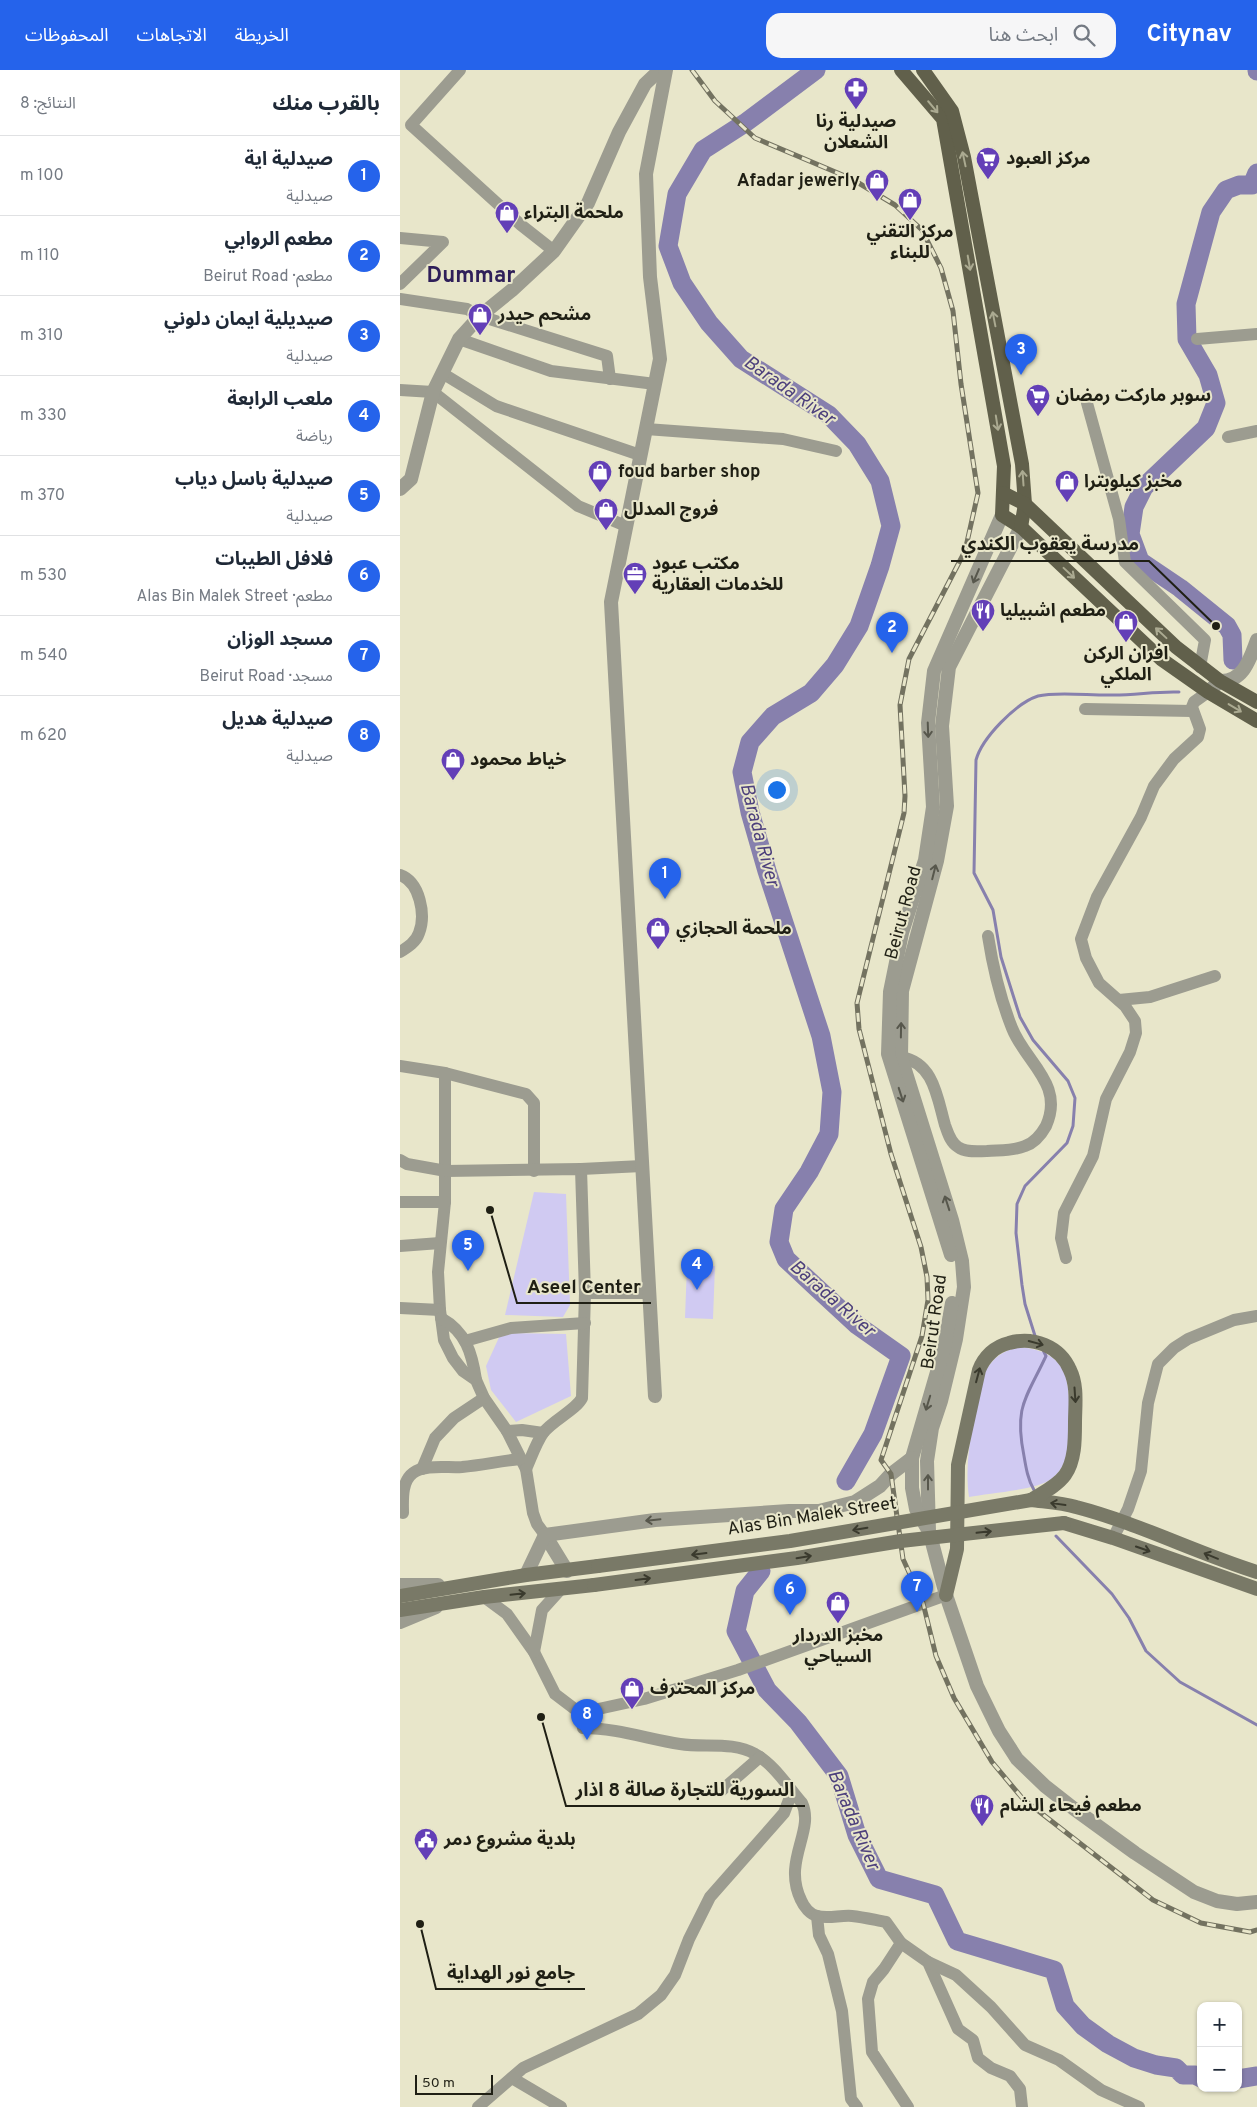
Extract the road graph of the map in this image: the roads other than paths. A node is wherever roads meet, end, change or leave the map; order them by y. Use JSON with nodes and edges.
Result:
{"nodes":[{"id":1,"x":460,"y":70,"type":"edge"},
{"id":2,"x":660,"y":70,"type":"edge"},
{"id":3,"x":666,"y":70,"type":"edge"},
{"id":4,"x":901,"y":70,"type":"edge"},
{"id":5,"x":923,"y":70,"type":"edge"},
{"id":6,"x":400,"y":238,"type":"edge"},
{"id":7,"x":554,"y":251,"type":"junction"},
{"id":8,"x":400,"y":284,"type":"edge"},
{"id":9,"x":400,"y":299,"type":"edge"},
{"id":10,"x":480,"y":316,"type":"junction"},
{"id":11,"x":1257,"y":334,"type":"edge"},
{"id":12,"x":460,"y":339,"type":"junction"},
{"id":13,"x":1197,"y":339,"type":"dead end"},
{"id":14,"x":442,"y":373,"type":"junction"},
{"id":15,"x":610,"y":379,"type":"junction"},
{"id":16,"x":655,"y":384,"type":"junction"},
{"id":17,"x":400,"y":390,"type":"edge"},
{"id":18,"x":433,"y":392,"type":"junction"},
{"id":19,"x":1087,"y":403,"type":"dead end"},
{"id":20,"x":646,"y":429,"type":"junction"},
{"id":21,"x":1257,"y":431,"type":"edge"},
{"id":22,"x":1228,"y":437,"type":"dead end"},
{"id":23,"x":836,"y":450,"type":"dead end"},
{"id":24,"x":640,"y":455,"type":"junction"},
{"id":25,"x":400,"y":489,"type":"edge"},
{"id":26,"x":1003,"y":493,"type":"junction"},
{"id":27,"x":1025,"y":504,"type":"junction"},
{"id":28,"x":1002,"y":515,"type":"junction"},
{"id":29,"x":626,"y":526,"type":"junction"},
{"id":30,"x":1021,"y":527,"type":"junction"},
{"id":31,"x":1257,"y":640,"type":"edge"},
{"id":32,"x":1200,"y":667,"type":"junction"},
{"id":33,"x":1220,"y":681,"type":"junction"},
{"id":34,"x":1208,"y":692,"type":"junction"},
{"id":35,"x":1257,"y":702,"type":"edge"},
{"id":36,"x":1085,"y":710,"type":"dead end"},
{"id":37,"x":1192,"y":711,"type":"junction"},
{"id":38,"x":1257,"y":721,"type":"edge"},
{"id":39,"x":400,"y":874,"type":"edge"},
{"id":40,"x":988,"y":936,"type":"dead end"},
{"id":41,"x":400,"y":952,"type":"edge"},
{"id":42,"x":1215,"y":976,"type":"dead end"},
{"id":43,"x":1119,"y":1000,"type":"junction"},
{"id":44,"x":901,"y":1057,"type":"junction"},
{"id":45,"x":400,"y":1066,"type":"edge"},
{"id":46,"x":445,"y":1073,"type":"junction"},
{"id":47,"x":400,"y":1160,"type":"edge"},
{"id":48,"x":642,"y":1166,"type":"junction"},
{"id":49,"x":581,"y":1169,"type":"junction"},
{"id":50,"x":446,"y":1171,"type":"junction"},
{"id":51,"x":534,"y":1171,"type":"junction"},
{"id":52,"x":400,"y":1202,"type":"edge"},
{"id":53,"x":445,"y":1202,"type":"junction"},
{"id":54,"x":440,"y":1243,"type":"junction"},
{"id":55,"x":400,"y":1246,"type":"edge"},
{"id":56,"x":1066,"y":1258,"type":"dead end"},
{"id":57,"x":585,"y":1293,"type":"junction"},
{"id":58,"x":650,"y":1293,"type":"junction"},
{"id":59,"x":400,"y":1308,"type":"edge"},
{"id":60,"x":440,"y":1314,"type":"junction"},
{"id":61,"x":1257,"y":1316,"type":"edge"},
{"id":62,"x":584,"y":1323,"type":"junction"},
{"id":63,"x":465,"y":1341,"type":"junction"},
{"id":64,"x":476,"y":1380,"type":"junction"},
{"id":65,"x":655,"y":1396,"type":"dead end"},
{"id":66,"x":484,"y":1398,"type":"junction"},
{"id":67,"x":507,"y":1432,"type":"junction"},
{"id":68,"x":543,"y":1433,"type":"junction"},
{"id":69,"x":912,"y":1458,"type":"junction"},
{"id":70,"x":523,"y":1464,"type":"junction"},
{"id":71,"x":422,"y":1469,"type":"junction"},
{"id":72,"x":1031,"y":1500,"type":"junction"},
{"id":73,"x":403,"y":1513,"type":"dead end"},
{"id":74,"x":1123,"y":1521,"type":"junction"},
{"id":75,"x":929,"y":1531,"type":"junction"},
{"id":76,"x":546,"y":1534,"type":"junction"},
{"id":77,"x":1113,"y":1538,"type":"junction"},
{"id":78,"x":567,"y":1571,"type":"junction"},
{"id":79,"x":1257,"y":1572,"type":"edge"},
{"id":80,"x":526,"y":1575,"type":"junction"},
{"id":81,"x":484,"y":1582,"type":"junction"},
{"id":82,"x":400,"y":1587,"type":"edge"},
{"id":83,"x":561,"y":1589,"type":"junction"},
{"id":84,"x":1257,"y":1589,"type":"edge"},
{"id":85,"x":946,"y":1595,"type":"junction"},
{"id":86,"x":400,"y":1596,"type":"edge"},
{"id":87,"x":484,"y":1597,"type":"junction"},
{"id":88,"x":448,"y":1602,"type":"junction"},
{"id":89,"x":400,"y":1610,"type":"edge"},
{"id":90,"x":400,"y":1622,"type":"edge"},
{"id":91,"x":534,"y":1652,"type":"junction"},
{"id":92,"x":580,"y":1713,"type":"junction"},
{"id":93,"x":760,"y":1757,"type":"junction"},
{"id":94,"x":721,"y":1791,"type":"dead end"},
{"id":95,"x":792,"y":1792,"type":"junction"},
{"id":96,"x":1257,"y":1902,"type":"edge"},
{"id":97,"x":817,"y":1916,"type":"junction"},
{"id":98,"x":901,"y":1943,"type":"junction"},
{"id":99,"x":928,"y":1962,"type":"junction"},
{"id":100,"x":512,"y":2078,"type":"junction"},
{"id":101,"x":478,"y":2107,"type":"edge"},
{"id":102,"x":561,"y":2107,"type":"edge"},
{"id":103,"x":857,"y":2107,"type":"edge"},
{"id":104,"x":908,"y":2107,"type":"edge"},
{"id":105,"x":1022,"y":2107,"type":"edge"},
{"id":106,"x":1139,"y":2107,"type":"edge"}],
"edges":[{"from":1,"to":7,"type":"street"},
{"from":2,"to":7,"type":"street"},
{"from":3,"to":16,"type":"street"},
{"from":4,"to":26,"type":"main road","one_way":true},
{"from":27,"to":5,"type":"main road","one_way":true},
{"from":6,"to":8,"type":"street"},
{"from":7,"to":10,"type":"street"},
{"from":9,"to":10,"type":"street"},
{"from":10,"to":12,"type":"street"},
{"from":10,"to":15,"type":"street"},
{"from":11,"to":13,"type":"street"},
{"from":12,"to":14,"type":"street"},
{"from":12,"to":15,"type":"street"},
{"from":14,"to":18,"type":"street"},
{"from":14,"to":24,"type":"street"},
{"from":15,"to":16,"type":"street"},
{"from":16,"to":20,"type":"street"},
{"from":17,"to":18,"type":"street"},
{"from":18,"to":25,"type":"street"},
{"from":18,"to":29,"type":"street"},
{"from":19,"to":32,"type":"street"},
{"from":20,"to":23,"type":"street"},
{"from":20,"to":24,"type":"street"},
{"from":21,"to":22,"type":"street"},
{"from":24,"to":29,"type":"street"},
{"from":26,"to":27,"type":"main road"},
{"from":26,"to":28,"type":"main road"},
{"from":27,"to":30,"type":"main road"},
{"from":32,"to":27,"type":"main road","one_way":true},
{"from":28,"to":30,"type":"main road"},
{"from":28,"to":69,"type":"street","one_way":true},
{"from":29,"to":48,"type":"street"},
{"from":30,"to":34,"type":"main road","one_way":true},
{"from":44,"to":30,"type":"street","name":"Beirut Road","one_way":true},
{"from":31,"to":33,"type":"street"},
{"from":32,"to":33,"type":"main road"},
{"from":33,"to":34,"type":"street"},
{"from":33,"to":35,"type":"main road"},
{"from":34,"to":37,"type":"street"},
{"from":34,"to":38,"type":"main road","one_way":true},
{"from":36,"to":37,"type":"street"},
{"from":37,"to":43,"type":"street"},
{"from":39,"to":41,"type":"street"},
{"from":40,"to":44,"type":"street"},
{"from":42,"to":43,"type":"street"},
{"from":43,"to":56,"type":"street"},
{"from":75,"to":44,"type":"street","name":"Beirut Road","one_way":true},
{"from":45,"to":46,"type":"street"},
{"from":46,"to":50,"type":"street"},
{"from":46,"to":51,"type":"street"},
{"from":47,"to":50,"type":"street"},
{"from":48,"to":49,"type":"street"},
{"from":48,"to":58,"type":"street"},
{"from":49,"to":51,"type":"street"},
{"from":49,"to":57,"type":"street"},
{"from":50,"to":51,"type":"street"},
{"from":50,"to":53,"type":"street"},
{"from":52,"to":53,"type":"street"},
{"from":53,"to":54,"type":"street"},
{"from":54,"to":55,"type":"street"},
{"from":54,"to":60,"type":"street"},
{"from":57,"to":58,"type":"street"},
{"from":57,"to":62,"type":"street"},
{"from":58,"to":65,"type":"street"},
{"from":59,"to":60,"type":"street"},
{"from":60,"to":63,"type":"street"},
{"from":60,"to":64,"type":"street"},
{"from":61,"to":74,"type":"street"},
{"from":62,"to":63,"type":"street"},
{"from":62,"to":68,"type":"street"},
{"from":63,"to":64,"type":"street"},
{"from":64,"to":66,"type":"street"},
{"from":66,"to":67,"type":"street"},
{"from":66,"to":71,"type":"street"},
{"from":67,"to":68,"type":"street"},
{"from":67,"to":70,"type":"street"},
{"from":68,"to":70,"type":"street"},
{"from":69,"to":75,"type":"street"},
{"from":69,"to":76,"type":"street","one_way":true},
{"from":70,"to":71,"type":"street"},
{"from":70,"to":76,"type":"street"},
{"from":71,"to":73,"type":"street"},
{"from":74,"to":72,"type":"main road","one_way":true},
{"from":72,"to":78,"type":"main road","name":"Alas Bin Malek Street","one_way":true,"bridge":true},
{"from":85,"to":72,"type":"main road","one_way":true},
{"from":74,"to":77,"type":"street"},
{"from":79,"to":74,"type":"main road","one_way":true},
{"from":75,"to":85,"type":"street","name":"Beirut Road"},
{"from":76,"to":78,"type":"street"},
{"from":76,"to":80,"type":"street"},
{"from":83,"to":77,"type":"main road","one_way":true,"bridge":true},
{"from":77,"to":84,"type":"main road","one_way":true},
{"from":78,"to":80,"type":"main road","name":"Alas Bin Malek Street"},
{"from":80,"to":81,"type":"main road","name":"Alas Bin Malek Street"},
{"from":81,"to":82,"type":"street"},
{"from":81,"to":86,"type":"main road","name":"Alas Bin Malek Street"},
{"from":87,"to":83,"type":"main road","one_way":true},
{"from":83,"to":91,"type":"street"},
{"from":85,"to":92,"type":"street"},
{"from":85,"to":96,"type":"street","name":"Beirut Road"},
{"from":87,"to":88,"type":"main road"},
{"from":87,"to":91,"type":"street"},
{"from":88,"to":89,"type":"main road"},
{"from":88,"to":90,"type":"street"},
{"from":91,"to":92,"type":"street"},
{"from":92,"to":93,"type":"street"},
{"from":93,"to":94,"type":"street"},
{"from":93,"to":95,"type":"street"},
{"from":95,"to":97,"type":"street"},
{"from":95,"to":100,"type":"street"},
{"from":97,"to":98,"type":"street"},
{"from":97,"to":103,"type":"street"},
{"from":98,"to":99,"type":"street"},
{"from":98,"to":104,"type":"street"},
{"from":99,"to":105,"type":"street"},
{"from":99,"to":106,"type":"street"},
{"from":100,"to":101,"type":"street"},
{"from":100,"to":102,"type":"street"}]}
